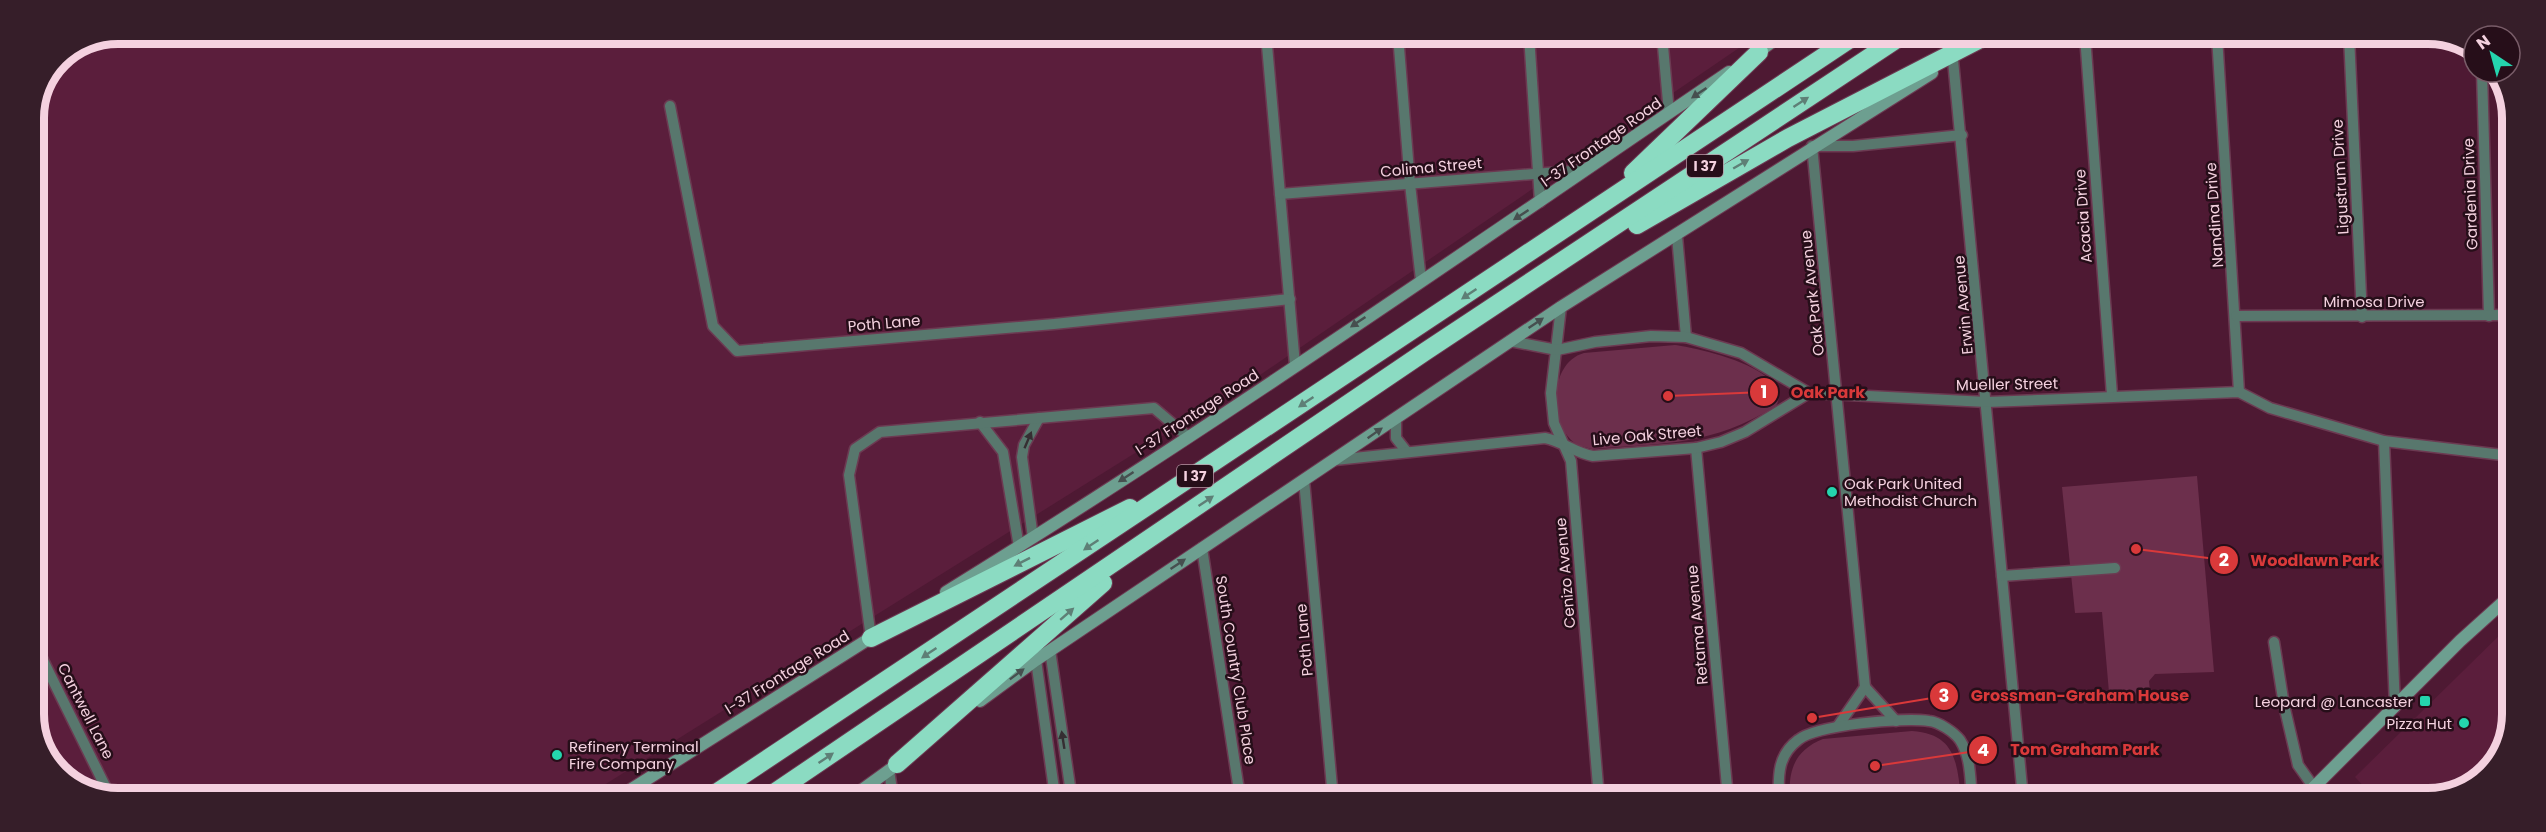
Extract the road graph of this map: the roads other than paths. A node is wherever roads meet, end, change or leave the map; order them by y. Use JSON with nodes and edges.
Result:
{"nodes":[{"id":1,"x":1267,"y":43,"type":"edge"},
{"id":2,"x":1399,"y":43,"type":"edge"},
{"id":3,"x":1530,"y":43,"type":"edge"},
{"id":4,"x":1663,"y":43,"type":"edge"},
{"id":5,"x":1771,"y":43,"type":"edge"},
{"id":6,"x":1844,"y":43,"type":"edge"},
{"id":7,"x":1891,"y":43,"type":"edge"},
{"id":8,"x":1973,"y":43,"type":"edge"},
{"id":9,"x":1977,"y":43,"type":"edge"},
{"id":10,"x":2086,"y":43,"type":"edge"},
{"id":11,"x":2217,"y":43,"type":"edge"},
{"id":12,"x":2349,"y":43,"type":"edge"},
{"id":13,"x":1759,"y":52,"type":"junction"},
{"id":14,"x":1953,"y":60,"type":"junction"},
{"id":15,"x":2482,"y":84,"type":"edge"},
{"id":16,"x":670,"y":106,"type":"dead end"},
{"id":17,"x":1669,"y":113,"type":"junction"},
{"id":18,"x":1845,"y":126,"type":"junction"},
{"id":19,"x":1962,"y":135,"type":"junction"},
{"id":20,"x":1853,"y":146,"type":"junction"},
{"id":21,"x":1812,"y":147,"type":"junction"},
{"id":22,"x":1584,"y":170,"type":"junction"},
{"id":23,"x":1540,"y":173,"type":"junction"},
{"id":24,"x":1410,"y":184,"type":"junction"},
{"id":25,"x":1280,"y":194,"type":"junction"},
{"id":26,"x":1540,"y":202,"type":"junction"},
{"id":27,"x":1596,"y":210,"type":"junction"},
{"id":28,"x":1677,"y":236,"type":"junction"},
{"id":29,"x":1421,"y":280,"type":"junction"},
{"id":30,"x":1508,"y":297,"type":"junction"},
{"id":31,"x":1290,"y":299,"type":"junction"},
{"id":32,"x":1561,"y":307,"type":"junction"},
{"id":33,"x":2502,"y":315,"type":"edge"},
{"id":34,"x":2236,"y":316,"type":"junction"},
{"id":35,"x":2489,"y":316,"type":"junction"},
{"id":36,"x":2362,"y":317,"type":"junction"},
{"id":37,"x":1686,"y":337,"type":"junction"},
{"id":38,"x":1510,"y":341,"type":"junction"},
{"id":39,"x":1557,"y":350,"type":"junction"},
{"id":40,"x":1295,"y":365,"type":"junction"},
{"id":41,"x":2239,"y":392,"type":"junction"},
{"id":42,"x":1809,"y":393,"type":"junction"},
{"id":43,"x":1838,"y":393,"type":"junction"},
{"id":44,"x":2112,"y":395,"type":"junction"},
{"id":45,"x":1987,"y":402,"type":"junction"},
{"id":46,"x":1039,"y":418,"type":"junction"},
{"id":47,"x":1396,"y":418,"type":"junction"},
{"id":48,"x":980,"y":422,"type":"junction"},
{"id":49,"x":1187,"y":436,"type":"junction"},
{"id":50,"x":2384,"y":441,"type":"junction"},
{"id":51,"x":1564,"y":446,"type":"junction"},
{"id":52,"x":1696,"y":448,"type":"junction"},
{"id":53,"x":1407,"y":452,"type":"junction"},
{"id":54,"x":2502,"y":455,"type":"edge"},
{"id":55,"x":1335,"y":460,"type":"junction"},
{"id":56,"x":1022,"y":471,"type":"junction"},
{"id":57,"x":1007,"y":473,"type":"junction"},
{"id":58,"x":1304,"y":480,"type":"junction"},
{"id":59,"x":1170,"y":492,"type":"junction"},
{"id":60,"x":1158,"y":534,"type":"junction"},
{"id":61,"x":1033,"y":538,"type":"junction"},
{"id":62,"x":1019,"y":547,"type":"junction"},
{"id":63,"x":1202,"y":548,"type":"junction"},
{"id":64,"x":2115,"y":568,"type":"dead end"},
{"id":65,"x":2002,"y":576,"type":"junction"},
{"id":66,"x":2502,"y":603,"type":"edge"},
{"id":67,"x":871,"y":638,"type":"junction"},
{"id":68,"x":2274,"y":642,"type":"dead end"},
{"id":69,"x":1050,"y":650,"type":"junction"},
{"id":70,"x":1036,"y":660,"type":"junction"},
{"id":71,"x":44,"y":662,"type":"edge"},
{"id":72,"x":1865,"y":687,"type":"junction"},
{"id":73,"x":2395,"y":707,"type":"junction"},
{"id":74,"x":1896,"y":721,"type":"junction"},
{"id":75,"x":1838,"y":726,"type":"junction"},
{"id":76,"x":893,"y":767,"type":"junction"},
{"id":77,"x":106,"y":788,"type":"edge"},
{"id":78,"x":633,"y":788,"type":"edge"},
{"id":79,"x":725,"y":788,"type":"edge"},
{"id":80,"x":781,"y":788,"type":"edge"},
{"id":81,"x":864,"y":788,"type":"edge"},
{"id":82,"x":893,"y":788,"type":"edge"},
{"id":83,"x":1054,"y":788,"type":"edge"},
{"id":84,"x":1069,"y":788,"type":"edge"},
{"id":85,"x":1239,"y":788,"type":"edge"},
{"id":86,"x":1332,"y":788,"type":"edge"},
{"id":87,"x":1598,"y":788,"type":"edge"},
{"id":88,"x":1727,"y":788,"type":"edge"},
{"id":89,"x":1779,"y":788,"type":"edge"},
{"id":90,"x":1971,"y":788,"type":"edge"},
{"id":91,"x":2022,"y":788,"type":"edge"},
{"id":92,"x":2314,"y":788,"type":"edge"},
{"id":93,"x":2316,"y":788,"type":"edge"}],
"edges":[{"from":1,"to":25,"type":"street"},
{"from":2,"to":24,"type":"street"},
{"from":3,"to":23,"type":"street"},
{"from":4,"to":17,"type":"street"},
{"from":5,"to":13,"type":"main road","name":"I-37 Frontage Road"},
{"from":6,"to":27,"type":"highway","number":"I 37"},
{"from":30,"to":7,"type":"highway","number":"I 37","one_way":true},
{"from":30,"to":8,"type":"highway","one_way":true},
{"from":9,"to":14,"type":"main road"},
{"from":10,"to":44,"type":"street","name":"Acacia Drive"},
{"from":11,"to":34,"type":"street","name":"Nandina Drive"},
{"from":12,"to":36,"type":"street","name":"Ligustrum Drive"},
{"from":13,"to":17,"type":"main road","name":"I-37 Frontage Road","one_way":true},
{"from":13,"to":27,"type":"highway"},
{"from":14,"to":18,"type":"main road"},
{"from":14,"to":19,"type":"street","name":"Erwin Avenue"},
{"from":15,"to":35,"type":"street","name":"Gardenia Drive"},
{"from":16,"to":31,"type":"street","name":"Poth Lane"},
{"from":17,"to":22,"type":"main road","name":"I-37 Frontage Road"},
{"from":18,"to":20,"type":"street"},
{"from":18,"to":21,"type":"main road"},
{"from":19,"to":20,"type":"street"},
{"from":19,"to":45,"type":"street","name":"Erwin Avenue"},
{"from":20,"to":21,"type":"street"},
{"from":21,"to":28,"type":"main road"},
{"from":21,"to":43,"type":"street","name":"Oak Park Avenue"},
{"from":22,"to":23,"type":"street","name":"Colima Street"},
{"from":22,"to":26,"type":"main road","name":"I-37 Frontage Road"},
{"from":23,"to":24,"type":"street","name":"Colima Street"},
{"from":23,"to":26,"type":"street"},
{"from":24,"to":25,"type":"street","name":"Colima Street"},
{"from":24,"to":29,"type":"street"},
{"from":25,"to":31,"type":"street"},
{"from":26,"to":29,"type":"main road","name":"I-37 Frontage Road","one_way":true},
{"from":27,"to":59,"type":"highway","number":"I 37","one_way":true},
{"from":28,"to":32,"type":"main road"},
{"from":28,"to":37,"type":"street"},
{"from":29,"to":40,"type":"main road","name":"I-37 Frontage Road","one_way":true},
{"from":60,"to":30,"type":"highway","number":"I 37","one_way":true},
{"from":31,"to":40,"type":"street"},
{"from":38,"to":32,"type":"main road","one_way":true},
{"from":32,"to":39,"type":"street","name":"Cenizo Avenue"},
{"from":33,"to":35,"type":"street","name":"Mimosa Drive"},
{"from":34,"to":36,"type":"street","name":"Mimosa Drive"},
{"from":34,"to":41,"type":"street","name":"Nandina Drive"},
{"from":35,"to":36,"type":"street","name":"Mimosa Drive"},
{"from":37,"to":39,"type":"street"},
{"from":37,"to":42,"type":"street"},
{"from":38,"to":39,"type":"street"},
{"from":38,"to":47,"type":"main road"},
{"from":39,"to":51,"type":"street","name":"Cenizo Avenue"},
{"from":40,"to":49,"type":"main road","name":"I-37 Frontage Road"},
{"from":41,"to":44,"type":"street","name":"Mueller Street"},
{"from":41,"to":50,"type":"street","name":"Mueller Street"},
{"from":42,"to":43,"type":"street","name":"Mueller Street"},
{"from":42,"to":52,"type":"street","name":"Live Oak Street"},
{"from":43,"to":45,"type":"street","name":"Mueller Street"},
{"from":43,"to":72,"type":"street","name":"Oak Park Avenue"},
{"from":44,"to":45,"type":"street","name":"Mueller Street"},
{"from":45,"to":65,"type":"street","name":"Erwin Avenue"},
{"from":46,"to":48,"type":"street"},
{"from":46,"to":49,"type":"street"},
{"from":56,"to":46,"type":"street","one_way":true},
{"from":47,"to":53,"type":"street"},
{"from":55,"to":47,"type":"main road","one_way":true},
{"from":48,"to":57,"type":"street"},
{"from":48,"to":67,"type":"street"},
{"from":49,"to":61,"type":"main road","name":"I-37 Frontage Road","one_way":true},
{"from":50,"to":54,"type":"street","name":"Mueller Street"},
{"from":50,"to":73,"type":"street"},
{"from":51,"to":52,"type":"street","name":"Live Oak Street"},
{"from":51,"to":53,"type":"street","name":"Live Oak Street"},
{"from":51,"to":87,"type":"street","name":"Cenizo Avenue"},
{"from":52,"to":88,"type":"street","name":"Retama Avenue"},
{"from":53,"to":55,"type":"street","name":"Live Oak Street"},
{"from":55,"to":58,"type":"main road"},
{"from":56,"to":57,"type":"street"},
{"from":56,"to":61,"type":"street"},
{"from":57,"to":62,"type":"street"},
{"from":58,"to":63,"type":"main road"},
{"from":58,"to":86,"type":"street","name":"Poth Lane"},
{"from":59,"to":67,"type":"highway","one_way":true},
{"from":59,"to":79,"type":"highway","number":"I 37","one_way":true},
{"from":76,"to":60,"type":"highway","one_way":true},
{"from":80,"to":60,"type":"highway","number":"I 37","one_way":true},
{"from":61,"to":62,"type":"main road","name":"I-37 Frontage Road"},
{"from":62,"to":67,"type":"main road","name":"I-37 Frontage Road"},
{"from":69,"to":63,"type":"main road","one_way":true},
{"from":63,"to":85,"type":"street","name":"South Country Club Place"},
{"from":64,"to":65,"type":"street"},
{"from":65,"to":91,"type":"street","name":"Erwin Avenue"},
{"from":66,"to":73,"type":"main road"},
{"from":67,"to":78,"type":"main road","name":"I-37 Frontage Road"},
{"from":68,"to":92,"type":"street"},
{"from":69,"to":70,"type":"main road"},
{"from":84,"to":69,"type":"street","one_way":true},
{"from":76,"to":70,"type":"main road","one_way":true},
{"from":70,"to":83,"type":"street"},
{"from":71,"to":77,"type":"street","name":"Cantwell Lane"},
{"from":72,"to":74,"type":"street"},
{"from":72,"to":75,"type":"street"},
{"from":73,"to":93,"type":"main road"},
{"from":74,"to":75,"type":"street"},
{"from":74,"to":90,"type":"street"},
{"from":75,"to":89,"type":"street"},
{"from":76,"to":81,"type":"main road"},
{"from":76,"to":82,"type":"street"}]}
